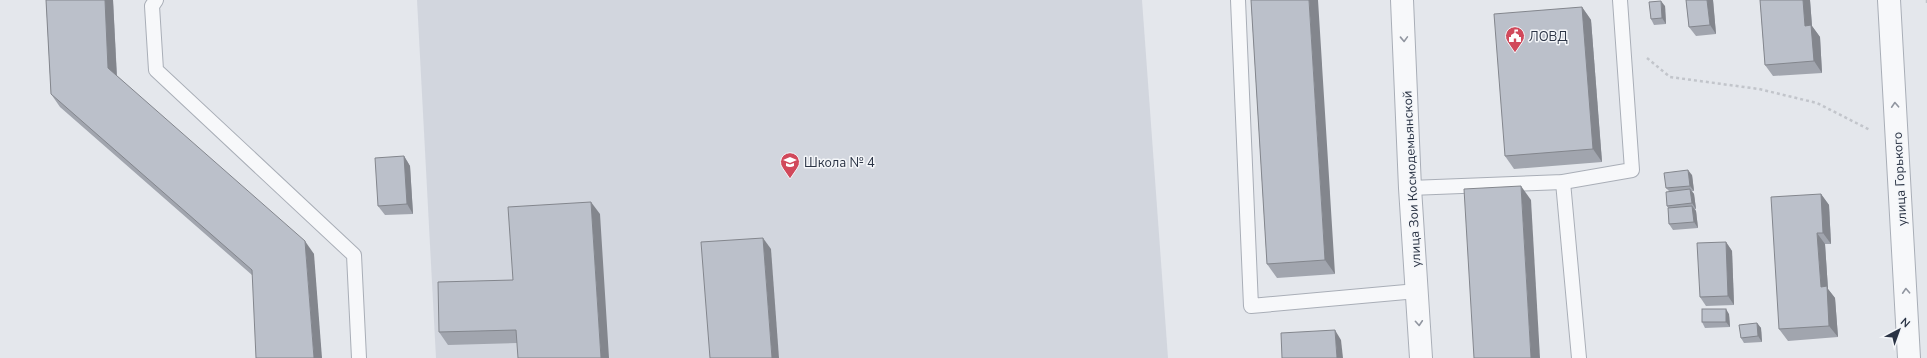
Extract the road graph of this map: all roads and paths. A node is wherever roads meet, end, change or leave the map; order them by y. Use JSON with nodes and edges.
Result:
{"nodes":[{"id":1,"x":156,"y":0,"type":"edge"},
{"id":2,"x":1238,"y":0,"type":"edge"},
{"id":3,"x":1402,"y":0,"type":"edge"},
{"id":4,"x":1620,"y":0,"type":"edge"},
{"id":5,"x":1889,"y":0,"type":"edge"},
{"id":6,"x":1927,"y":0,"type":"edge"},
{"id":7,"x":1927,"y":6,"type":"edge"},
{"id":8,"x":1624,"y":39,"type":"junction"},
{"id":9,"x":1897,"y":143,"type":"junction"},
{"id":10,"x":1563,"y":182,"type":"junction"},
{"id":11,"x":1410,"y":188,"type":"junction"},
{"id":12,"x":1417,"y":291,"type":"junction"},
{"id":13,"x":359,"y":358,"type":"edge"},
{"id":14,"x":1421,"y":358,"type":"edge"},
{"id":15,"x":1579,"y":358,"type":"edge"},
{"id":16,"x":1909,"y":358,"type":"edge"}],
"edges":[{"from":1,"to":13,"type":"lane"},
{"from":2,"to":12,"type":"lane"},
{"from":3,"to":11,"type":"street","name":"улица Зои Космодемьянской","one_way":true},
{"from":4,"to":8,"type":"lane"},
{"from":9,"to":5,"type":"street","name":"улица Горького","one_way":true},
{"from":6,"to":7,"type":"path"},
{"from":8,"to":9,"type":"path"},
{"from":8,"to":10,"type":"lane"},
{"from":16,"to":9,"type":"street","name":"улица Горького","one_way":true},
{"from":10,"to":11,"type":"lane"},
{"from":10,"to":15,"type":"lane"},
{"from":11,"to":12,"type":"street","name":"улица Зои Космодемьянской"},
{"from":12,"to":14,"type":"street","name":"улица Зои Космодемьянской","one_way":true}]}
